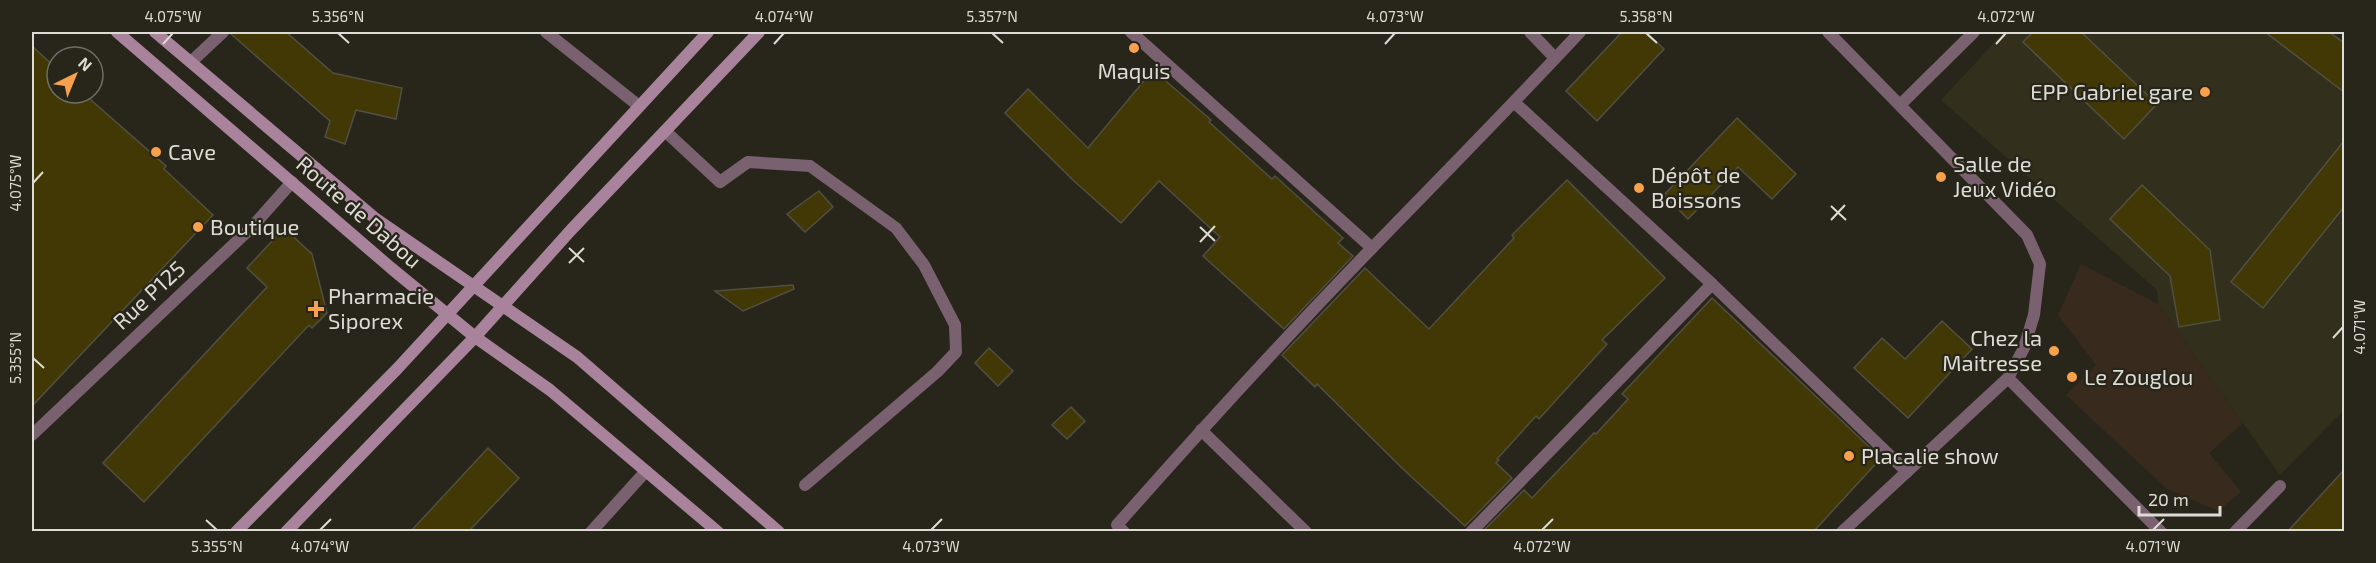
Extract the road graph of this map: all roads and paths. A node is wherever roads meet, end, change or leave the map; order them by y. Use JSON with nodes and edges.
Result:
{"nodes":[{"id":1,"x":117,"y":32,"type":"edge"},
{"id":2,"x":155,"y":32,"type":"edge"},
{"id":3,"x":223,"y":32,"type":"edge"},
{"id":4,"x":546,"y":32,"type":"edge"},
{"id":5,"x":708,"y":32,"type":"edge"},
{"id":6,"x":759,"y":32,"type":"edge"},
{"id":7,"x":1131,"y":32,"type":"edge"},
{"id":8,"x":1530,"y":32,"type":"edge"},
{"id":9,"x":1580,"y":32,"type":"edge"},
{"id":10,"x":1828,"y":32,"type":"edge"},
{"id":11,"x":1974,"y":32,"type":"edge"},
{"id":12,"x":1555,"y":58,"type":"junction"},
{"id":13,"x":190,"y":62,"type":"junction"},
{"id":14,"x":1515,"y":103,"type":"junction"},
{"id":15,"x":1900,"y":105,"type":"junction"},
{"id":16,"x":639,"y":106,"type":"junction"},
{"id":17,"x":665,"y":131,"type":"junction"},
{"id":18,"x":292,"y":182,"type":"junction"},
{"id":19,"x":1372,"y":248,"type":"junction"},
{"id":20,"x":1712,"y":284,"type":"junction"},
{"id":21,"x":473,"y":287,"type":"junction"},
{"id":22,"x":502,"y":307,"type":"junction"},
{"id":23,"x":448,"y":314,"type":"junction"},
{"id":24,"x":475,"y":337,"type":"junction"},
{"id":25,"x":2008,"y":378,"type":"junction"},
{"id":26,"x":1201,"y":430,"type":"junction"},
{"id":27,"x":32,"y":435,"type":"edge"},
{"id":28,"x":646,"y":471,"type":"junction"},
{"id":29,"x":1907,"y":471,"type":"junction"},
{"id":30,"x":805,"y":485,"type":"dead end"},
{"id":31,"x":2280,"y":486,"type":"dead end"},
{"id":32,"x":236,"y":531,"type":"edge"},
{"id":33,"x":286,"y":531,"type":"edge"},
{"id":34,"x":591,"y":531,"type":"edge"},
{"id":35,"x":718,"y":531,"type":"edge"},
{"id":36,"x":779,"y":531,"type":"edge"},
{"id":37,"x":1124,"y":531,"type":"edge"},
{"id":38,"x":1306,"y":531,"type":"edge"},
{"id":39,"x":1471,"y":531,"type":"edge"},
{"id":40,"x":1842,"y":531,"type":"edge"},
{"id":41,"x":2161,"y":531,"type":"edge"},
{"id":42,"x":2235,"y":531,"type":"edge"}],
"edges":[{"from":1,"to":18,"type":"street","name":"Route de Dabou"},
{"from":2,"to":13,"type":"street","name":"Route de Dabou"},
{"from":3,"to":13,"type":"street"},
{"from":4,"to":16,"type":"street"},
{"from":5,"to":16,"type":"street"},
{"from":6,"to":17,"type":"street"},
{"from":7,"to":19,"type":"street"},
{"from":8,"to":12,"type":"street"},
{"from":9,"to":12,"type":"street"},
{"from":10,"to":15,"type":"street"},
{"from":11,"to":15,"type":"street"},
{"from":12,"to":14,"type":"street"},
{"from":13,"to":21,"type":"street","name":"Route de Dabou"},
{"from":14,"to":19,"type":"street"},
{"from":14,"to":20,"type":"street"},
{"from":15,"to":25,"type":"street"},
{"from":16,"to":21,"type":"street"},
{"from":17,"to":22,"type":"street"},
{"from":17,"to":30,"type":"street"},
{"from":18,"to":23,"type":"street","name":"Route de Dabou"},
{"from":18,"to":27,"type":"street","name":"Rue P125"},
{"from":19,"to":26,"type":"street"},
{"from":20,"to":29,"type":"street"},
{"from":20,"to":39,"type":"street"},
{"from":21,"to":22,"type":"street","name":"Route de Dabou"},
{"from":21,"to":23,"type":"street"},
{"from":22,"to":24,"type":"street"},
{"from":22,"to":36,"type":"street"},
{"from":23,"to":24,"type":"street","name":"Route de Dabou"},
{"from":23,"to":32,"type":"street"},
{"from":24,"to":28,"type":"street","name":"Route de Dabou"},
{"from":24,"to":33,"type":"street"},
{"from":25,"to":29,"type":"street"},
{"from":25,"to":41,"type":"street"},
{"from":26,"to":37,"type":"street"},
{"from":26,"to":38,"type":"street"},
{"from":28,"to":34,"type":"street"},
{"from":28,"to":35,"type":"street","name":"Route de Dabou"},
{"from":29,"to":40,"type":"street"},
{"from":31,"to":42,"type":"street"}]}
